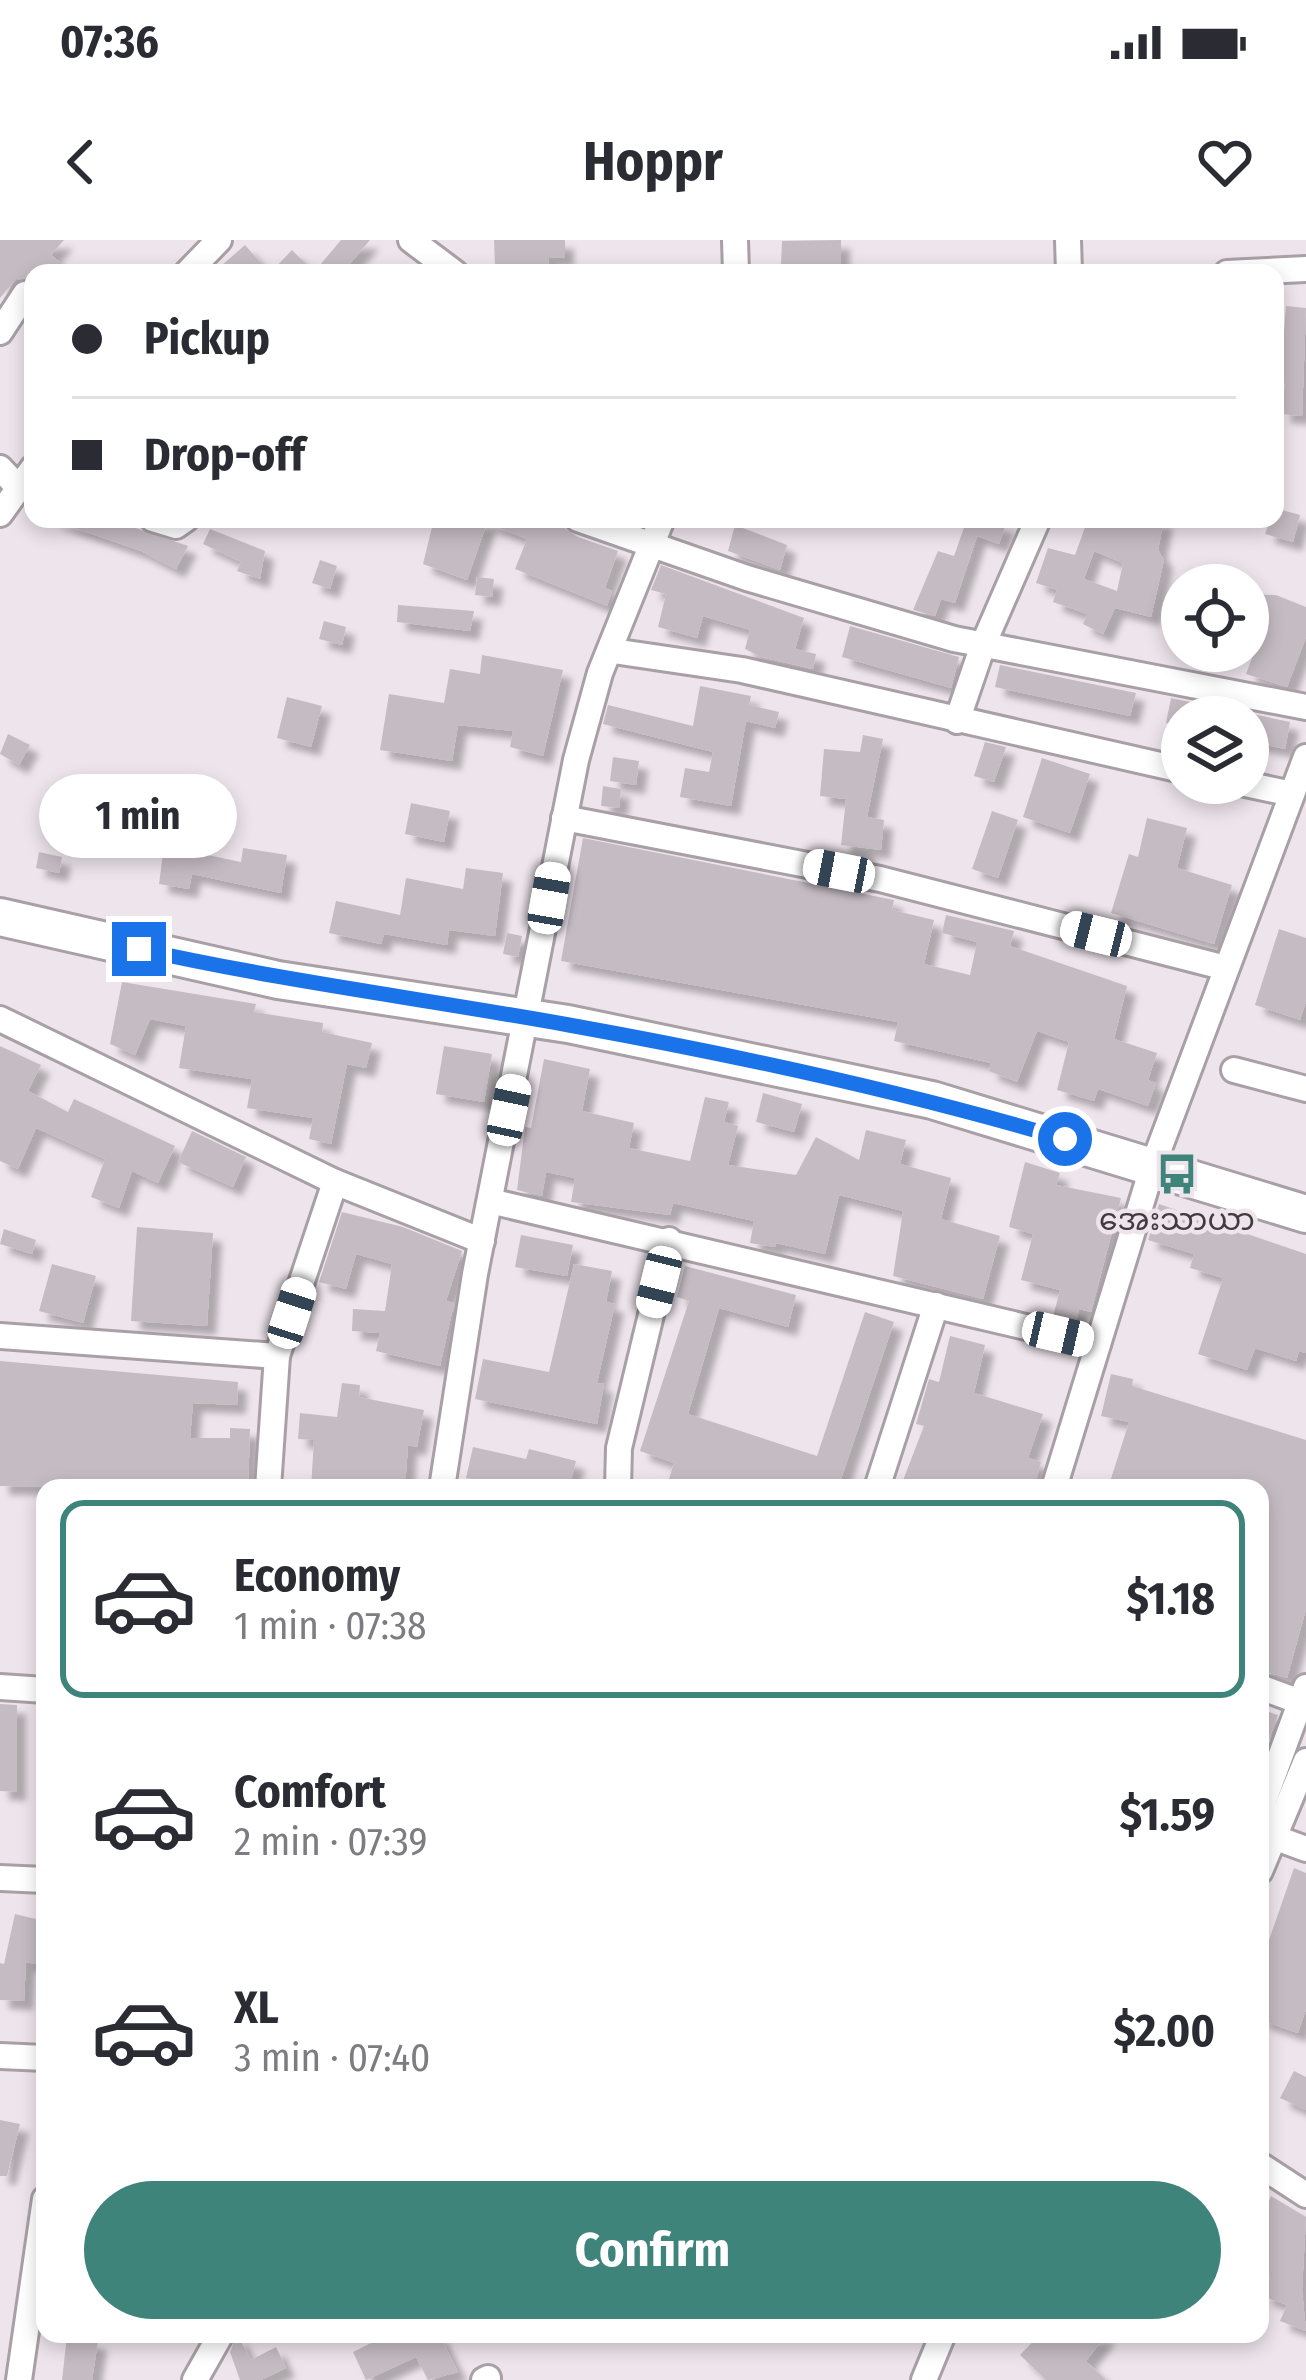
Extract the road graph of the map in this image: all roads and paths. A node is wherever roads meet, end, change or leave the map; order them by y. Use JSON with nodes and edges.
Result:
{"nodes":[{"id":1,"x":219,"y":240,"type":"edge"},
{"id":2,"x":411,"y":240,"type":"edge"},
{"id":3,"x":198,"y":264,"type":"edge"},
{"id":4,"x":443,"y":264,"type":"edge"},
{"id":5,"x":24,"y":296,"type":"edge"},
{"id":6,"x":0,"y":332,"type":"edge"},
{"id":7,"x":22,"y":476,"type":"edge"},
{"id":8,"x":0,"y":514,"type":"edge"},
{"id":9,"x":604,"y":528,"type":"edge"},
{"id":10,"x":657,"y":528,"type":"edge"},
{"id":11,"x":1034,"y":528,"type":"edge"},
{"id":12,"x":649,"y":544,"type":"junction"},
{"id":13,"x":983,"y":645,"type":"junction"},
{"id":14,"x":613,"y":651,"type":"junction"},
{"id":15,"x":1306,"y":707,"type":"edge"},
{"id":16,"x":957,"y":721,"type":"junction"},
{"id":17,"x":1306,"y":757,"type":"edge"},
{"id":18,"x":1161,"y":765,"type":"edge"},
{"id":19,"x":1269,"y":789,"type":"edge"},
{"id":20,"x":1292,"y":794,"type":"junction"},
{"id":21,"x":564,"y":818,"type":"junction"},
{"id":22,"x":0,"y":916,"type":"edge"},
{"id":23,"x":1226,"y":968,"type":"junction"},
{"id":24,"x":527,"y":1018,"type":"junction"},
{"id":25,"x":0,"y":1019,"type":"edge"},
{"id":26,"x":1234,"y":1070,"type":"dead end"},
{"id":27,"x":1306,"y":1089,"type":"edge"},
{"id":28,"x":1154,"y":1165,"type":"junction"},
{"id":29,"x":335,"y":1182,"type":"junction"},
{"id":30,"x":490,"y":1201,"type":"junction"},
{"id":31,"x":1306,"y":1214,"type":"edge"},
{"id":32,"x":669,"y":1240,"type":"junction"},
{"id":33,"x":482,"y":1241,"type":"junction"},
{"id":34,"x":936,"y":1305,"type":"junction"},
{"id":35,"x":0,"y":1336,"type":"edge"},
{"id":36,"x":1098,"y":1344,"type":"junction"},
{"id":37,"x":277,"y":1356,"type":"junction"},
{"id":38,"x":269,"y":1479,"type":"edge"},
{"id":39,"x":443,"y":1479,"type":"edge"},
{"id":40,"x":618,"y":1479,"type":"edge"},
{"id":41,"x":880,"y":1479,"type":"edge"},
{"id":42,"x":1057,"y":1479,"type":"edge"},
{"id":43,"x":0,"y":1688,"type":"edge"},
{"id":44,"x":1269,"y":1689,"type":"edge"},
{"id":45,"x":36,"y":1690,"type":"edge"},
{"id":46,"x":1304,"y":1698,"type":"edge"},
{"id":47,"x":1306,"y":1761,"type":"edge"},
{"id":48,"x":1269,"y":1787,"type":"edge"},
{"id":49,"x":1269,"y":1835,"type":"edge"},
{"id":50,"x":1306,"y":1850,"type":"edge"},
{"id":51,"x":0,"y":1878,"type":"edge"},
{"id":52,"x":36,"y":1880,"type":"edge"},
{"id":53,"x":0,"y":2056,"type":"edge"},
{"id":54,"x":36,"y":2058,"type":"edge"},
{"id":55,"x":1269,"y":2171,"type":"edge"},
{"id":56,"x":1306,"y":2195,"type":"edge"},
{"id":57,"x":36,"y":2261,"type":"edge"},
{"id":58,"x":216,"y":2343,"type":"edge"},
{"id":59,"x":939,"y":2343,"type":"edge"},
{"id":60,"x":19,"y":2380,"type":"edge"},
{"id":61,"x":195,"y":2380,"type":"edge"},
{"id":62,"x":924,"y":2380,"type":"edge"}],
"edges":[{"from":1,"to":3,"type":"street"},
{"from":2,"to":4,"type":"street"},
{"from":5,"to":6,"type":"street"},
{"from":7,"to":8,"type":"street"},
{"from":9,"to":12,"type":"street"},
{"from":10,"to":12,"type":"street"},
{"from":11,"to":13,"type":"street"},
{"from":12,"to":13,"type":"street"},
{"from":12,"to":14,"type":"street"},
{"from":13,"to":15,"type":"street"},
{"from":13,"to":16,"type":"street"},
{"from":14,"to":16,"type":"street"},
{"from":14,"to":21,"type":"street"},
{"from":16,"to":18,"type":"street"},
{"from":17,"to":20,"type":"street"},
{"from":19,"to":20,"type":"street"},
{"from":20,"to":23,"type":"street"},
{"from":21,"to":23,"type":"street"},
{"from":21,"to":24,"type":"street"},
{"from":22,"to":24,"type":"highway"},
{"from":23,"to":28,"type":"street"},
{"from":24,"to":28,"type":"highway"},
{"from":24,"to":30,"type":"street"},
{"from":25,"to":29,"type":"street"},
{"from":26,"to":27,"type":"street"},
{"from":28,"to":31,"type":"highway"},
{"from":28,"to":36,"type":"street"},
{"from":29,"to":33,"type":"street"},
{"from":29,"to":37,"type":"street"},
{"from":30,"to":32,"type":"street"},
{"from":30,"to":33,"type":"street"},
{"from":32,"to":34,"type":"street"},
{"from":32,"to":40,"type":"street"},
{"from":33,"to":39,"type":"street"},
{"from":34,"to":36,"type":"street"},
{"from":34,"to":41,"type":"street"},
{"from":35,"to":37,"type":"street"},
{"from":36,"to":42,"type":"street"},
{"from":37,"to":38,"type":"street"},
{"from":43,"to":45,"type":"street"},
{"from":44,"to":46,"type":"street"},
{"from":46,"to":48,"type":"street"},
{"from":47,"to":49,"type":"street"},
{"from":49,"to":50,"type":"street"},
{"from":51,"to":52,"type":"street"},
{"from":53,"to":54,"type":"street"},
{"from":55,"to":56,"type":"street"},
{"from":57,"to":60,"type":"street"},
{"from":58,"to":61,"type":"street"},
{"from":59,"to":62,"type":"street"}]}
